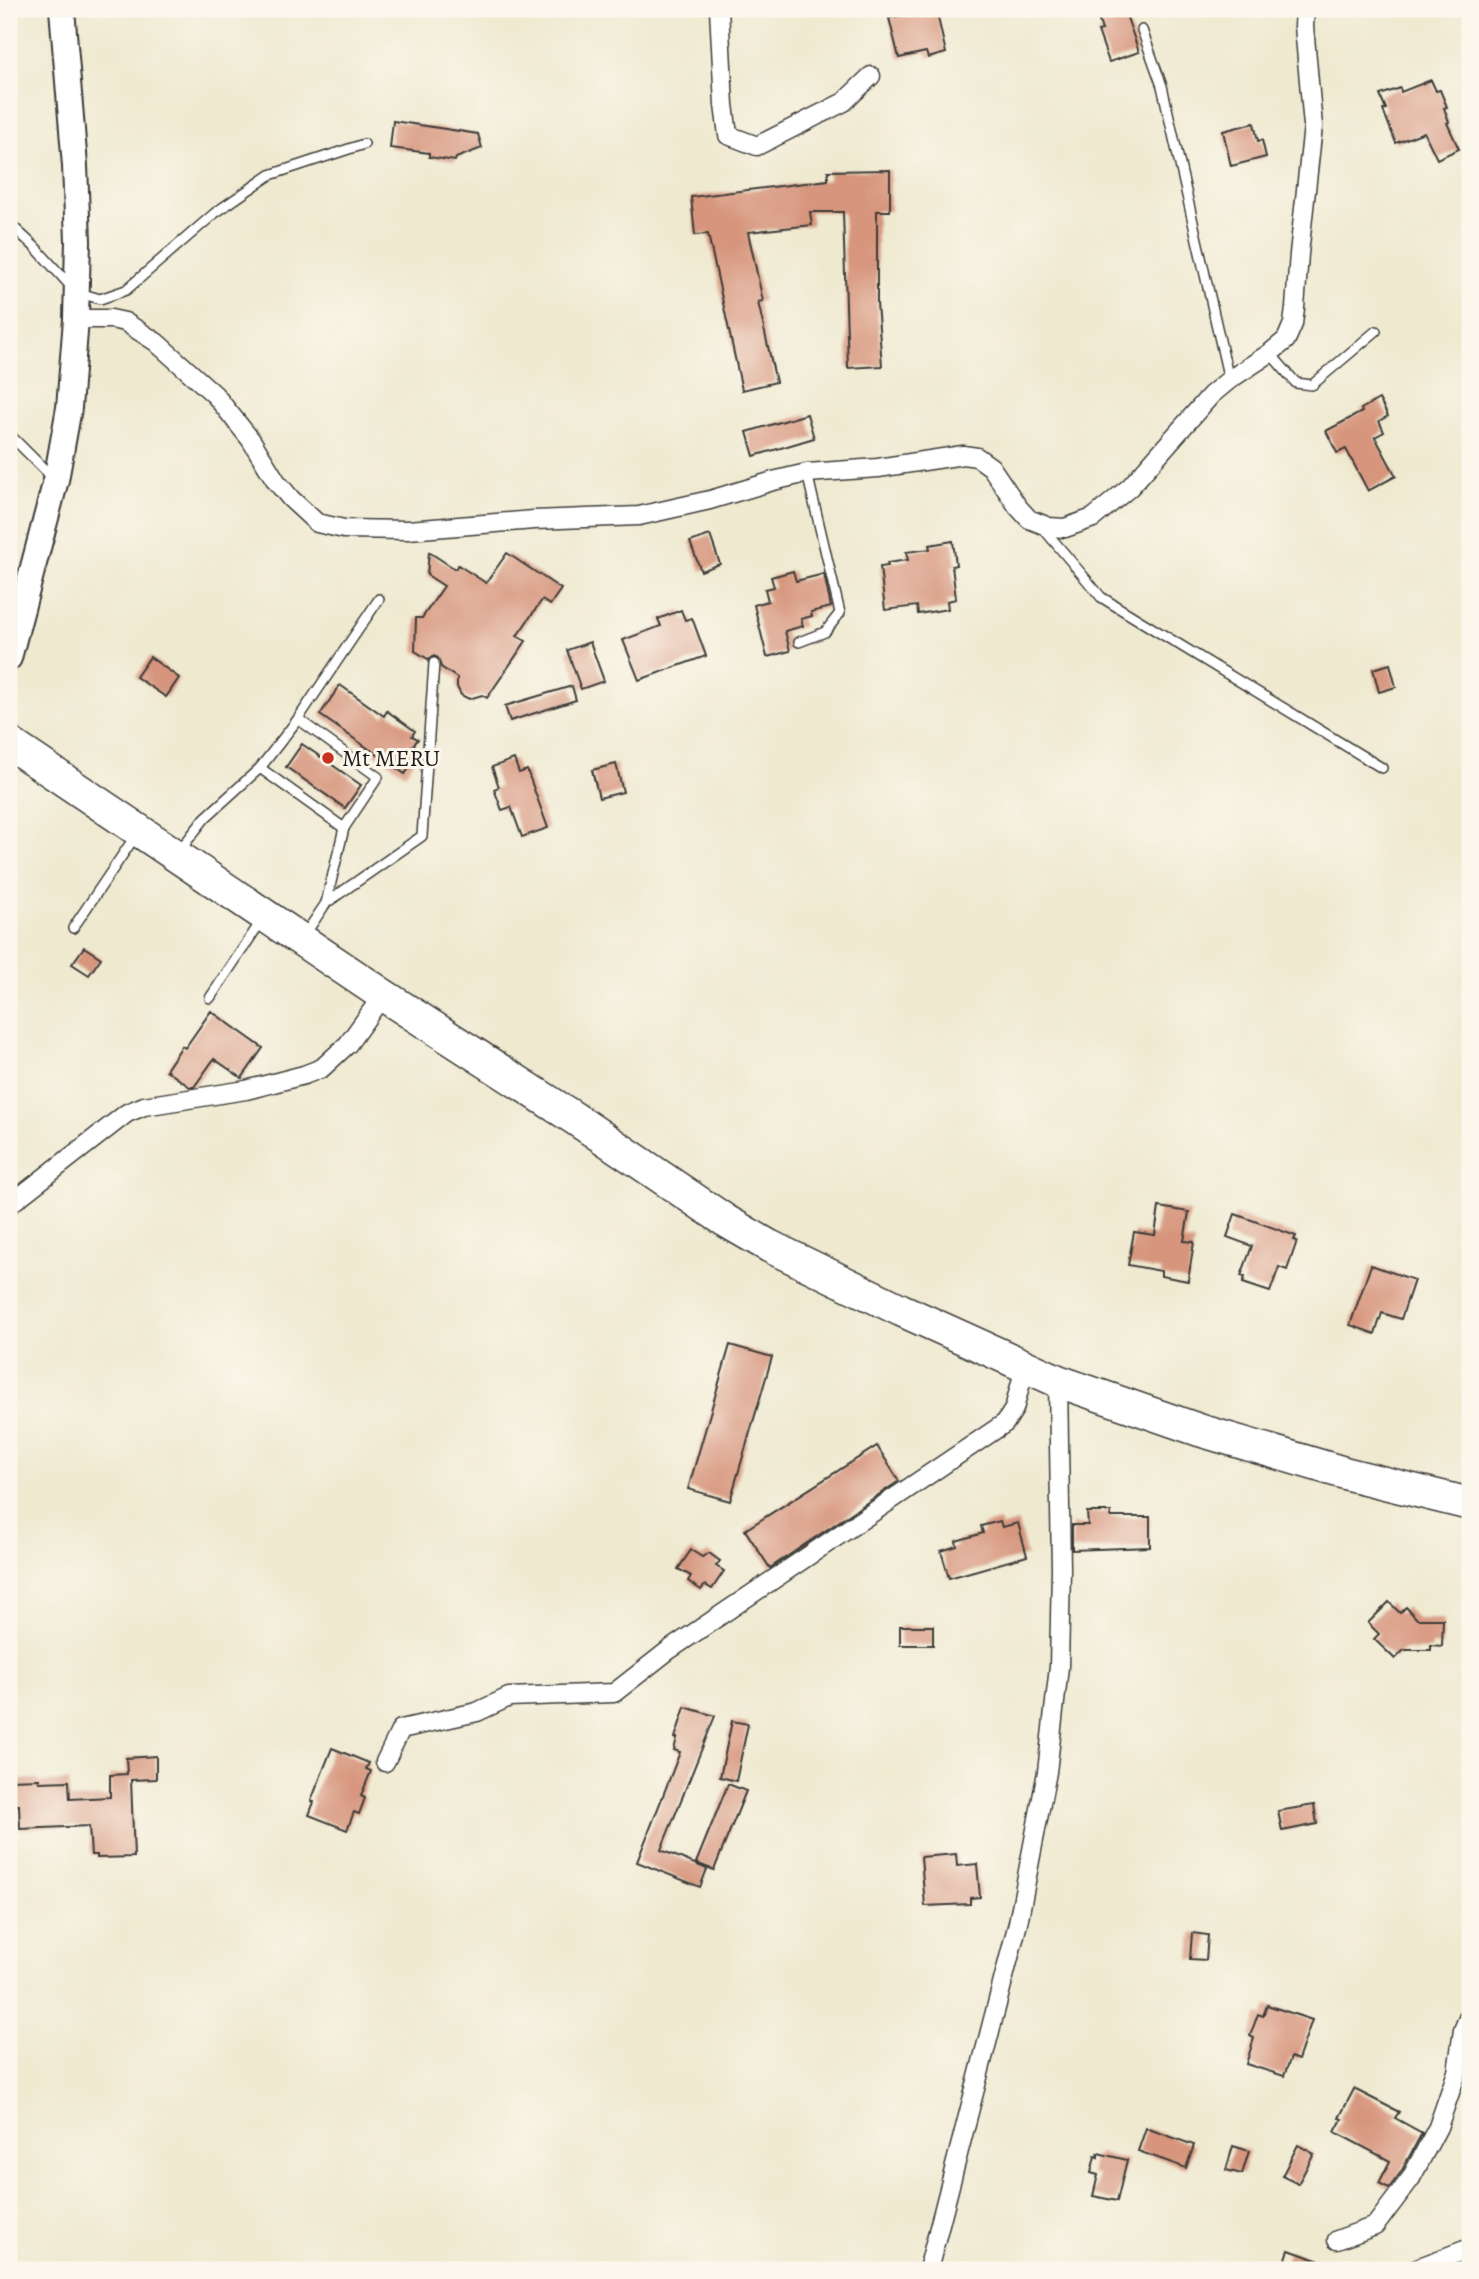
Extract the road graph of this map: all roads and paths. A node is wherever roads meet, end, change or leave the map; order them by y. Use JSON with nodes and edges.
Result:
{"nodes":[{"id":1,"x":62,"y":9,"type":"edge"},
{"id":2,"x":719,"y":9,"type":"edge"},
{"id":3,"x":1305,"y":9,"type":"edge"},
{"id":4,"x":1142,"y":30,"type":"dead end"},
{"id":5,"x":871,"y":76,"type":"dead end"},
{"id":6,"x":364,"y":144,"type":"dead end"},
{"id":7,"x":9,"y":223,"type":"edge"},
{"id":8,"x":76,"y":292,"type":"junction"},
{"id":9,"x":76,"y":319,"type":"junction"},
{"id":10,"x":1376,"y":331,"type":"dead end"},
{"id":11,"x":1270,"y":353,"type":"junction"},
{"id":12,"x":1229,"y":380,"type":"junction"},
{"id":13,"x":9,"y":434,"type":"edge"},
{"id":14,"x":807,"y":473,"type":"junction"},
{"id":15,"x":56,"y":480,"type":"junction"},
{"id":16,"x":1038,"y":523,"type":"junction"},
{"id":17,"x":379,"y":599,"type":"dead end"},
{"id":18,"x":799,"y":642,"type":"dead end"},
{"id":19,"x":9,"y":658,"type":"edge"},
{"id":20,"x":434,"y":663,"type":"dead end"},
{"id":21,"x":298,"y":719,"type":"junction"},
{"id":22,"x":9,"y":743,"type":"edge"},
{"id":23,"x":260,"y":768,"type":"junction"},
{"id":24,"x":1382,"y":768,"type":"dead end"},
{"id":25,"x":344,"y":828,"type":"junction"},
{"id":26,"x":139,"y":830,"type":"junction"},
{"id":27,"x":177,"y":854,"type":"junction"},
{"id":28,"x":326,"y":902,"type":"junction"},
{"id":29,"x":265,"y":915,"type":"junction"},
{"id":30,"x":73,"y":928,"type":"dead end"},
{"id":31,"x":301,"y":940,"type":"junction"},
{"id":32,"x":383,"y":995,"type":"junction"},
{"id":33,"x":210,"y":998,"type":"dead end"},
{"id":34,"x":9,"y":1205,"type":"edge"},
{"id":35,"x":1026,"y":1367,"type":"junction"},
{"id":36,"x":1058,"y":1381,"type":"junction"},
{"id":37,"x":1470,"y":1504,"type":"edge"},
{"id":38,"x":385,"y":1762,"type":"dead end"},
{"id":39,"x":1470,"y":2014,"type":"edge"},
{"id":40,"x":1337,"y":2240,"type":"dead end"},
{"id":41,"x":1470,"y":2248,"type":"edge"},
{"id":42,"x":928,"y":2270,"type":"edge"},
{"id":43,"x":1412,"y":2270,"type":"edge"}],
"edges":[{"from":1,"to":8,"type":"street"},
{"from":2,"to":5,"type":"street"},
{"from":3,"to":11,"type":"street"},
{"from":4,"to":12,"type":"lane"},
{"from":6,"to":8,"type":"lane"},
{"from":7,"to":8,"type":"lane"},
{"from":8,"to":9,"type":"street"},
{"from":9,"to":14,"type":"street"},
{"from":9,"to":15,"type":"street"},
{"from":10,"to":11,"type":"lane"},
{"from":11,"to":12,"type":"street"},
{"from":12,"to":16,"type":"street"},
{"from":13,"to":15,"type":"lane"},
{"from":14,"to":16,"type":"street"},
{"from":14,"to":18,"type":"lane"},
{"from":15,"to":19,"type":"street"},
{"from":16,"to":24,"type":"lane"},
{"from":17,"to":21,"type":"lane"},
{"from":20,"to":28,"type":"lane"},
{"from":21,"to":23,"type":"lane"},
{"from":21,"to":25,"type":"lane"},
{"from":22,"to":26,"type":"highway"},
{"from":23,"to":25,"type":"lane"},
{"from":23,"to":27,"type":"lane"},
{"from":25,"to":28,"type":"lane"},
{"from":26,"to":27,"type":"highway"},
{"from":26,"to":30,"type":"lane"},
{"from":27,"to":29,"type":"highway"},
{"from":28,"to":31,"type":"lane"},
{"from":29,"to":31,"type":"highway"},
{"from":29,"to":33,"type":"lane"},
{"from":31,"to":32,"type":"highway"},
{"from":32,"to":34,"type":"street"},
{"from":32,"to":35,"type":"highway"},
{"from":35,"to":36,"type":"highway"},
{"from":35,"to":38,"type":"street"},
{"from":36,"to":37,"type":"highway"},
{"from":36,"to":42,"type":"street"},
{"from":39,"to":40,"type":"street"},
{"from":41,"to":43,"type":"street"}]}
